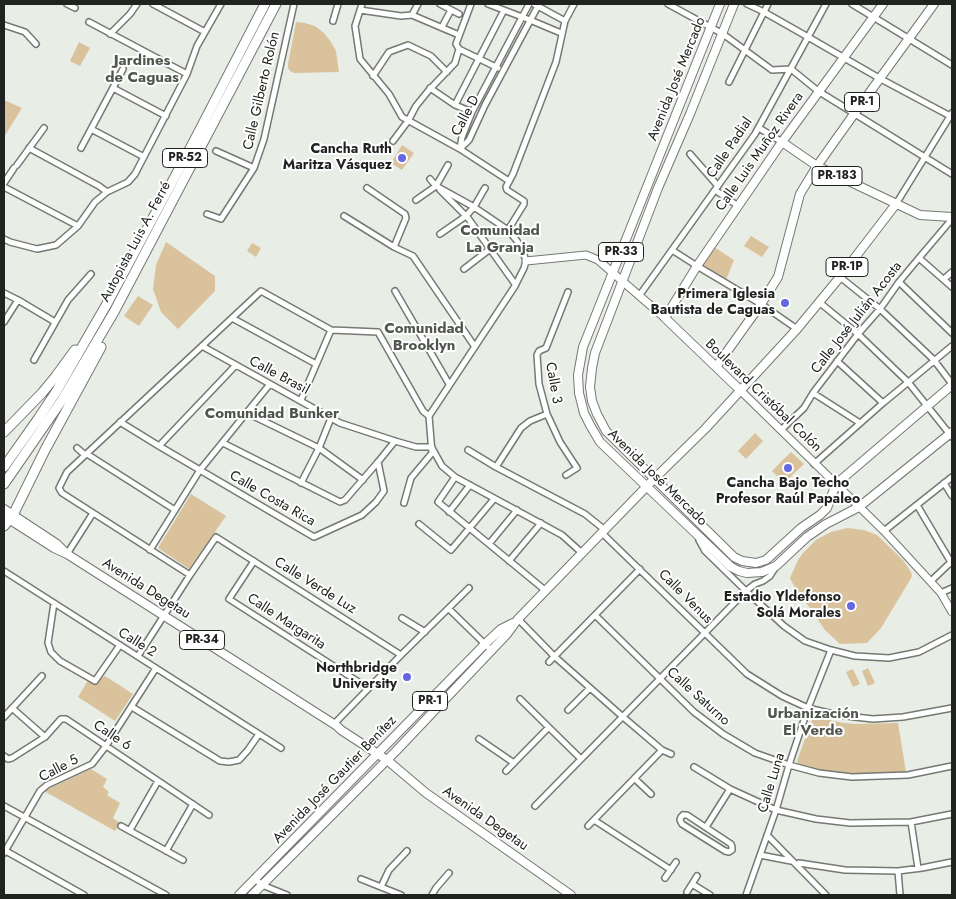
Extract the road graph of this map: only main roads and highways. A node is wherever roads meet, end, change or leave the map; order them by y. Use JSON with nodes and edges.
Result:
{"nodes":[{"id":1,"x":264,"y":4,"type":"edge"},
{"id":2,"x":276,"y":4,"type":"edge"},
{"id":3,"x":282,"y":4,"type":"edge"},
{"id":4,"x":720,"y":4,"type":"edge"},
{"id":5,"x":734,"y":4,"type":"edge"},
{"id":6,"x":883,"y":4,"type":"edge"},
{"id":7,"x":934,"y":4,"type":"edge"},
{"id":8,"x":261,"y":35,"type":"junction"},
{"id":9,"x":782,"y":142,"type":"junction"},
{"id":10,"x":817,"y":166,"type":"junction"},
{"id":11,"x":896,"y":204,"type":"junction"},
{"id":12,"x":952,"y":218,"type":"edge"},
{"id":13,"x":108,"y":302,"type":"junction"},
{"id":14,"x":114,"y":312,"type":"junction"},
{"id":15,"x":665,"y":318,"type":"joint"},
{"id":16,"x":716,"y":367,"type":"junction"},
{"id":17,"x":952,"y":384,"type":"edge"},
{"id":18,"x":740,"y":390,"type":"junction"},
{"id":19,"x":4,"y":432,"type":"edge"},
{"id":20,"x":951,"y":434,"type":"edge"},
{"id":21,"x":4,"y":467,"type":"edge"},
{"id":22,"x":654,"y":479,"type":"junction"},
{"id":23,"x":4,"y":484,"type":"edge"},
{"id":24,"x":647,"y":487,"type":"junction"},
{"id":25,"x":826,"y":508,"type":"junction"},
{"id":26,"x":4,"y":509,"type":"edge"},
{"id":27,"x":8,"y":519,"type":"edge"},
{"id":28,"x":834,"y":520,"type":"junction"},
{"id":29,"x":517,"y":620,"type":"junction"},
{"id":30,"x":336,"y":725,"type":"junction"},
{"id":31,"x":358,"y":742,"type":"junction"},
{"id":32,"x":379,"y":753,"type":"junction"},
{"id":33,"x":387,"y":760,"type":"junction"},
{"id":34,"x":368,"y":764,"type":"junction"},
{"id":35,"x":240,"y":895,"type":"edge"},
{"id":36,"x":252,"y":895,"type":"edge"},
{"id":37,"x":571,"y":895,"type":"edge"}],
"edges":[{"from":1,"to":13,"type":"highway","name":"Autopista Luis A. Ferré","number":"PR-52"},
{"from":2,"to":8,"type":"highway","name":"Autopista Luis A. Ferré","number":"PR-52"},
{"from":3,"to":8,"type":"highway"},
{"from":4,"to":24,"type":"main road","name":"Avenida José Mercado","number":"PR-33"},
{"from":5,"to":22,"type":"main road","name":"Avenida José Mercado","number":"PR-33"},
{"from":6,"to":9,"type":"main road","name":"Calle Luis Muñoz Rivera"},
{"from":7,"to":10,"type":"main road","number":"PR-1"},
{"from":8,"to":14,"type":"highway","name":"Autopista Luis A. Ferré","number":"PR-52"},
{"from":9,"to":10,"type":"main road","number":"PR-183"},
{"from":9,"to":15,"type":"main road","name":"Calle Luis Muñoz Rivera"},
{"from":10,"to":11,"type":"main road","number":"PR-183"},
{"from":10,"to":16,"type":"main road","number":"PR-1"},
{"from":11,"to":12,"type":"main road","number":"PR-183"},
{"from":11,"to":18,"type":"main road","name":"Avenida José Gautier Benítez","number":"PR-1P"},
{"from":13,"to":19,"type":"highway"},
{"from":13,"to":21,"type":"highway","name":"Autopista Luis A. Ferré","number":"PR-52"},
{"from":14,"to":23,"type":"highway","name":"Autopista Luis A. Ferré","number":"PR-52"},
{"from":14,"to":27,"type":"highway"},
{"from":15,"to":16,"type":"main road","name":"Boulevard Cristóbal Colón"},
{"from":16,"to":18,"type":"main road","name":"Boulevard Cristóbal Colón"},
{"from":17,"to":25,"type":"main road","name":"Avenida José Mercado","number":"PR-33"},
{"from":18,"to":22,"type":"main road","name":"Avenida José Gautier Benítez","number":"PR-1"},
{"from":20,"to":28,"type":"main road","name":"Avenida José Mercado","number":"PR-33"},
{"from":22,"to":24,"type":"main road","name":"Avenida José Gautier Benítez","number":"PR-1"},
{"from":22,"to":25,"type":"main road","name":"Avenida José Mercado","number":"PR-33"},
{"from":24,"to":28,"type":"main road","name":"Avenida José Mercado","number":"PR-33"},
{"from":24,"to":29,"type":"main road","name":"Avenida José Gautier Benítez","number":"PR-1"},
{"from":25,"to":28,"type":"main road"},
{"from":26,"to":27,"type":"main road","name":"Avenida Degetau","number":"PR-34"},
{"from":27,"to":30,"type":"main road","name":"Avenida Degetau","number":"PR-34"},
{"from":29,"to":32,"type":"main road","name":"Avenida José Gautier Benítez","number":"PR-1"},
{"from":29,"to":33,"type":"main road","name":"Avenida José Gautier Benítez","number":"PR-1"},
{"from":30,"to":31,"type":"main road","name":"Avenida Degetau","number":"PR-34"},
{"from":30,"to":32,"type":"main road","name":"Avenida Degetau","number":"PR-34"},
{"from":31,"to":32,"type":"main road","name":"Avenida Degetau","number":"PR-34"},
{"from":31,"to":34,"type":"main road"},
{"from":32,"to":33,"type":"main road","name":"Avenida Degetau","number":"PR-34"},
{"from":32,"to":34,"type":"main road","name":"Avenida José Gautier Benítez","number":"PR-1"},
{"from":33,"to":36,"type":"main road","name":"Avenida José Gautier Benítez","number":"PR-1"},
{"from":33,"to":37,"type":"main road","name":"Avenida Degetau","number":"PR-34"},
{"from":34,"to":35,"type":"main road","name":"Avenida José Gautier Benítez","number":"PR-1"}]}
